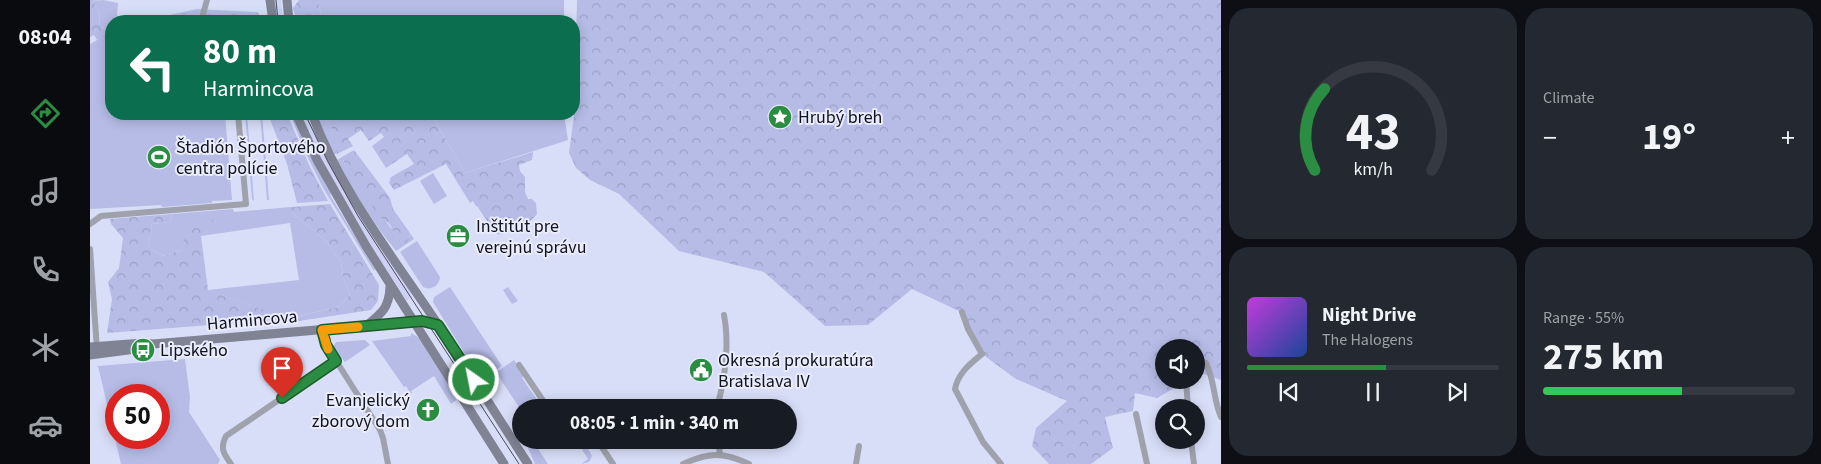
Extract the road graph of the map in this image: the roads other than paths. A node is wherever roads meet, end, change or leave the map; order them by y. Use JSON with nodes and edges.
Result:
{"nodes":[{"id":1,"x":207,"y":0,"type":"edge"},
{"id":2,"x":270,"y":0,"type":"edge"},
{"id":3,"x":287,"y":0,"type":"edge"},
{"id":4,"x":203,"y":15,"type":"edge"},
{"id":5,"x":272,"y":15,"type":"edge"},
{"id":6,"x":288,"y":15,"type":"edge"},
{"id":7,"x":239,"y":120,"type":"edge"},
{"id":8,"x":299,"y":120,"type":"edge"},
{"id":9,"x":315,"y":120,"type":"edge"},
{"id":10,"x":90,"y":224,"type":"edge"},
{"id":11,"x":90,"y":249,"type":"edge"},
{"id":12,"x":390,"y":287,"type":"junction"},
{"id":13,"x":423,"y":301,"type":"junction"},
{"id":14,"x":962,"y":312,"type":"dead end"},
{"id":15,"x":724,"y":316,"type":"dead end"},
{"id":16,"x":414,"y":322,"type":"junction"},
{"id":17,"x":438,"y":325,"type":"junction"},
{"id":18,"x":366,"y":326,"type":"junction"},
{"id":19,"x":322,"y":330,"type":"junction"},
{"id":20,"x":93,"y":351,"type":"edge"},
{"id":21,"x":336,"y":361,"type":"junction"},
{"id":22,"x":1205,"y":363,"type":"edge"},
{"id":23,"x":519,"y":365,"type":"dead end"},
{"id":24,"x":1218,"y":383,"type":"edge"},
{"id":25,"x":542,"y":399,"type":"edge"},
{"id":26,"x":719,"y":399,"type":"edge"},
{"id":27,"x":1136,"y":414,"type":"dead end"},
{"id":28,"x":1221,"y":418,"type":"edge"},
{"id":29,"x":859,"y":446,"type":"dead end"},
{"id":30,"x":603,"y":449,"type":"edge"},
{"id":31,"x":719,"y":449,"type":"edge"},
{"id":32,"x":1193,"y":449,"type":"edge"},
{"id":33,"x":720,"y":454,"type":"junction"},
{"id":34,"x":697,"y":461,"type":"edge"},
{"id":35,"x":231,"y":464,"type":"edge"},
{"id":36,"x":388,"y":464,"type":"edge"},
{"id":37,"x":504,"y":464,"type":"edge"},
{"id":38,"x":528,"y":464,"type":"edge"},
{"id":39,"x":613,"y":464,"type":"edge"},
{"id":40,"x":683,"y":464,"type":"edge"},
{"id":41,"x":749,"y":464,"type":"edge"},
{"id":42,"x":856,"y":464,"type":"edge"},
{"id":43,"x":1001,"y":464,"type":"edge"},
{"id":44,"x":1147,"y":464,"type":"edge"},
{"id":45,"x":1194,"y":464,"type":"edge"}],
"edges":[{"from":1,"to":4,"type":"street"},
{"from":2,"to":5,"type":"main road"},
{"from":3,"to":6,"type":"main road"},
{"from":7,"to":10,"type":"street"},
{"from":8,"to":12,"type":"main road"},
{"from":9,"to":13,"type":"main road"},
{"from":11,"to":20,"type":"street"},
{"from":12,"to":16,"type":"main road"},
{"from":12,"to":18,"type":"main road"},
{"from":13,"to":16,"type":"main road"},
{"from":13,"to":17,"type":"main road"},
{"from":14,"to":43,"type":"street"},
{"from":15,"to":26,"type":"street"},
{"from":16,"to":17,"type":"main road","name":"Harmincova"},
{"from":16,"to":18,"type":"main road","name":"Harmincova"},
{"from":16,"to":37,"type":"main road"},
{"from":17,"to":38,"type":"main road"},
{"from":18,"to":19,"type":"main road","name":"Harmincova"},
{"from":19,"to":20,"type":"main road","name":"Harmincova"},
{"from":19,"to":21,"type":"street"},
{"from":21,"to":35,"type":"street"},
{"from":21,"to":36,"type":"street"},
{"from":22,"to":24,"type":"street"},
{"from":23,"to":25,"type":"street"},
{"from":24,"to":28,"type":"street"},
{"from":27,"to":44,"type":"street"},
{"from":29,"to":42,"type":"street"},
{"from":30,"to":39,"type":"street"},
{"from":31,"to":33,"type":"street"},
{"from":32,"to":45,"type":"street"},
{"from":33,"to":34,"type":"street"},
{"from":33,"to":41,"type":"street"},
{"from":34,"to":40,"type":"street"}]}
